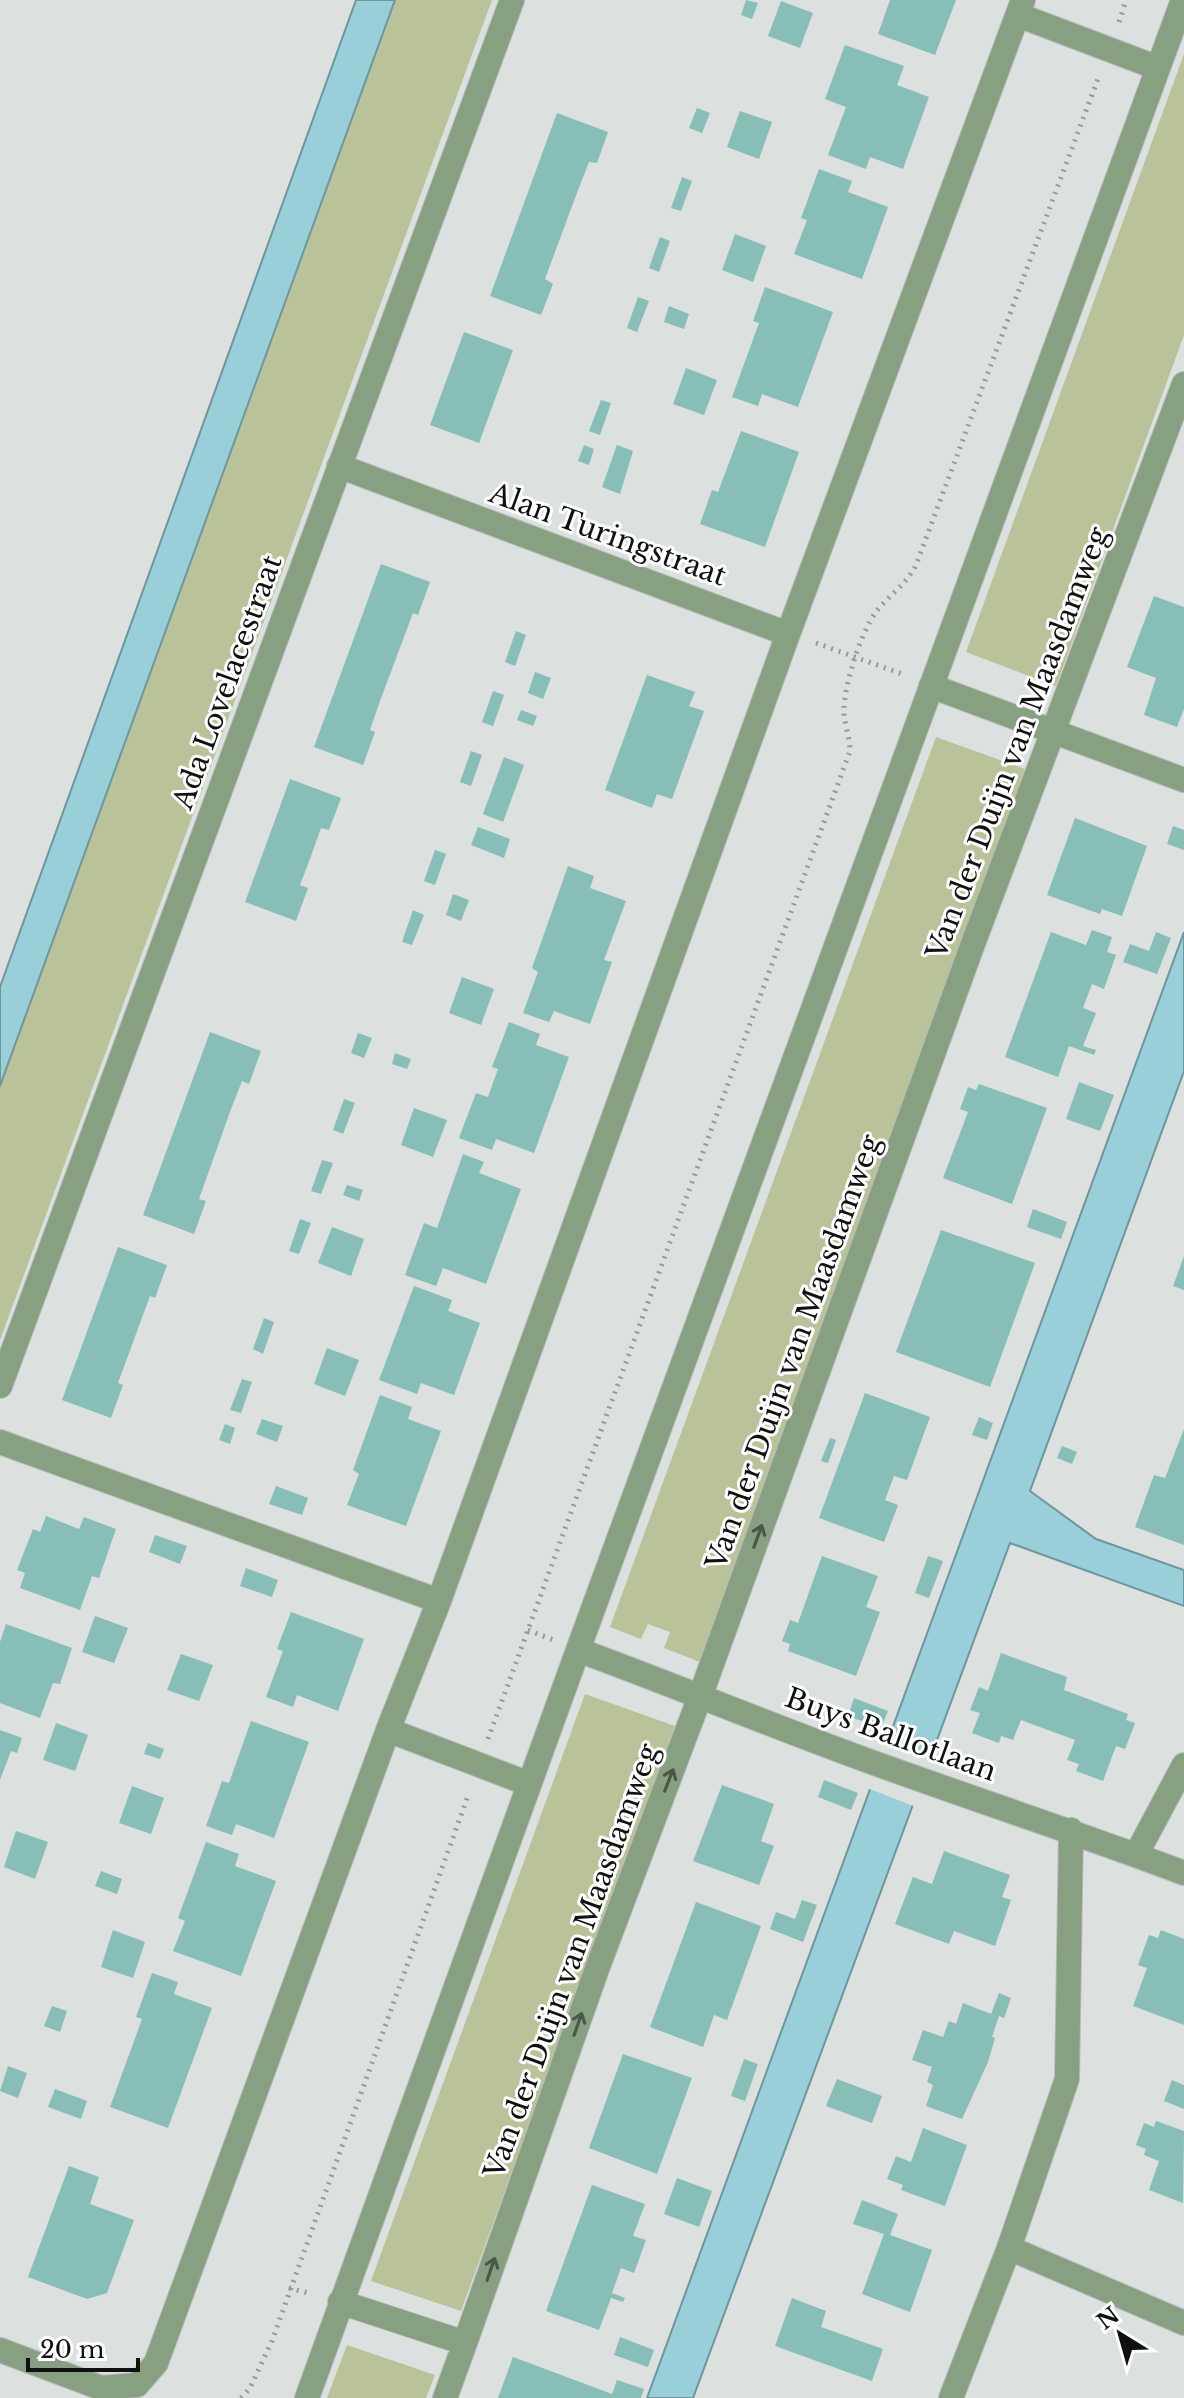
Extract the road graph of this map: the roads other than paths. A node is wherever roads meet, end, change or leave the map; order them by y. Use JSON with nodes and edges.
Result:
{"nodes":[{"id":1,"x":512,"y":0,"type":"edge"},
{"id":2,"x":1183,"y":0,"type":"edge"},
{"id":3,"x":1020,"y":7,"type":"edge"},
{"id":4,"x":1158,"y":68,"type":"junction"},
{"id":5,"x":1184,"y":384,"type":"edge"},
{"id":6,"x":339,"y":466,"type":"junction"},
{"id":7,"x":788,"y":634,"type":"junction"},
{"id":8,"x":931,"y":686,"type":"junction"},
{"id":9,"x":1055,"y":731,"type":"junction"},
{"id":10,"x":1184,"y":780,"type":"edge"},
{"id":11,"x":0,"y":1386,"type":"edge"},
{"id":12,"x":0,"y":1442,"type":"edge"},
{"id":13,"x":439,"y":1601,"type":"junction"},
{"id":14,"x":578,"y":1650,"type":"junction"},
{"id":15,"x":701,"y":1694,"type":"junction"},
{"id":16,"x":388,"y":1730,"type":"junction"},
{"id":17,"x":1184,"y":1765,"type":"edge"},
{"id":18,"x":529,"y":1784,"type":"junction"},
{"id":19,"x":1071,"y":1830,"type":"junction"},
{"id":20,"x":1136,"y":1855,"type":"junction"},
{"id":21,"x":1184,"y":1873,"type":"edge"},
{"id":22,"x":1009,"y":2248,"type":"junction"},
{"id":23,"x":340,"y":2302,"type":"junction"},
{"id":24,"x":1184,"y":2323,"type":"edge"},
{"id":25,"x":465,"y":2343,"type":"junction"},
{"id":26,"x":0,"y":2350,"type":"edge"},
{"id":27,"x":305,"y":2398,"type":"edge"},
{"id":28,"x":445,"y":2398,"type":"edge"},
{"id":29,"x":951,"y":2398,"type":"edge"}],
"edges":[{"from":1,"to":6,"type":"street","name":"Ada Lovelacestraat"},
{"from":2,"to":4,"type":"street"},
{"from":3,"to":4,"type":"street"},
{"from":3,"to":7,"type":"street"},
{"from":4,"to":8,"type":"street"},
{"from":5,"to":9,"type":"street","name":"Van der Duijn van Maasdamweg"},
{"from":6,"to":7,"type":"street","name":"Alan Turingstraat"},
{"from":6,"to":11,"type":"street","name":"Ada Lovelacestraat"},
{"from":7,"to":13,"type":"street"},
{"from":8,"to":9,"type":"street"},
{"from":8,"to":14,"type":"street"},
{"from":9,"to":10,"type":"street"},
{"from":15,"to":9,"type":"street","name":"Van der Duijn van Maasdamweg","one_way":true},
{"from":12,"to":13,"type":"street"},
{"from":13,"to":16,"type":"street"},
{"from":14,"to":15,"type":"street","name":"Buys Ballotlaan"},
{"from":14,"to":18,"type":"street"},
{"from":15,"to":19,"type":"street","name":"Buys Ballotlaan"},
{"from":25,"to":15,"type":"street","name":"Van der Duijn van Maasdamweg","one_way":true},
{"from":16,"to":18,"type":"street"},
{"from":16,"to":26,"type":"street"},
{"from":17,"to":20,"type":"street"},
{"from":18,"to":23,"type":"street"},
{"from":19,"to":20,"type":"street","name":"Buys Ballotlaan"},
{"from":19,"to":22,"type":"street"},
{"from":20,"to":21,"type":"street","name":"Buys Ballotlaan"},
{"from":22,"to":24,"type":"street"},
{"from":22,"to":29,"type":"street"},
{"from":23,"to":25,"type":"street"},
{"from":23,"to":27,"type":"street"},
{"from":25,"to":28,"type":"street","name":"Van der Duijn van Maasdamweg"}]}
